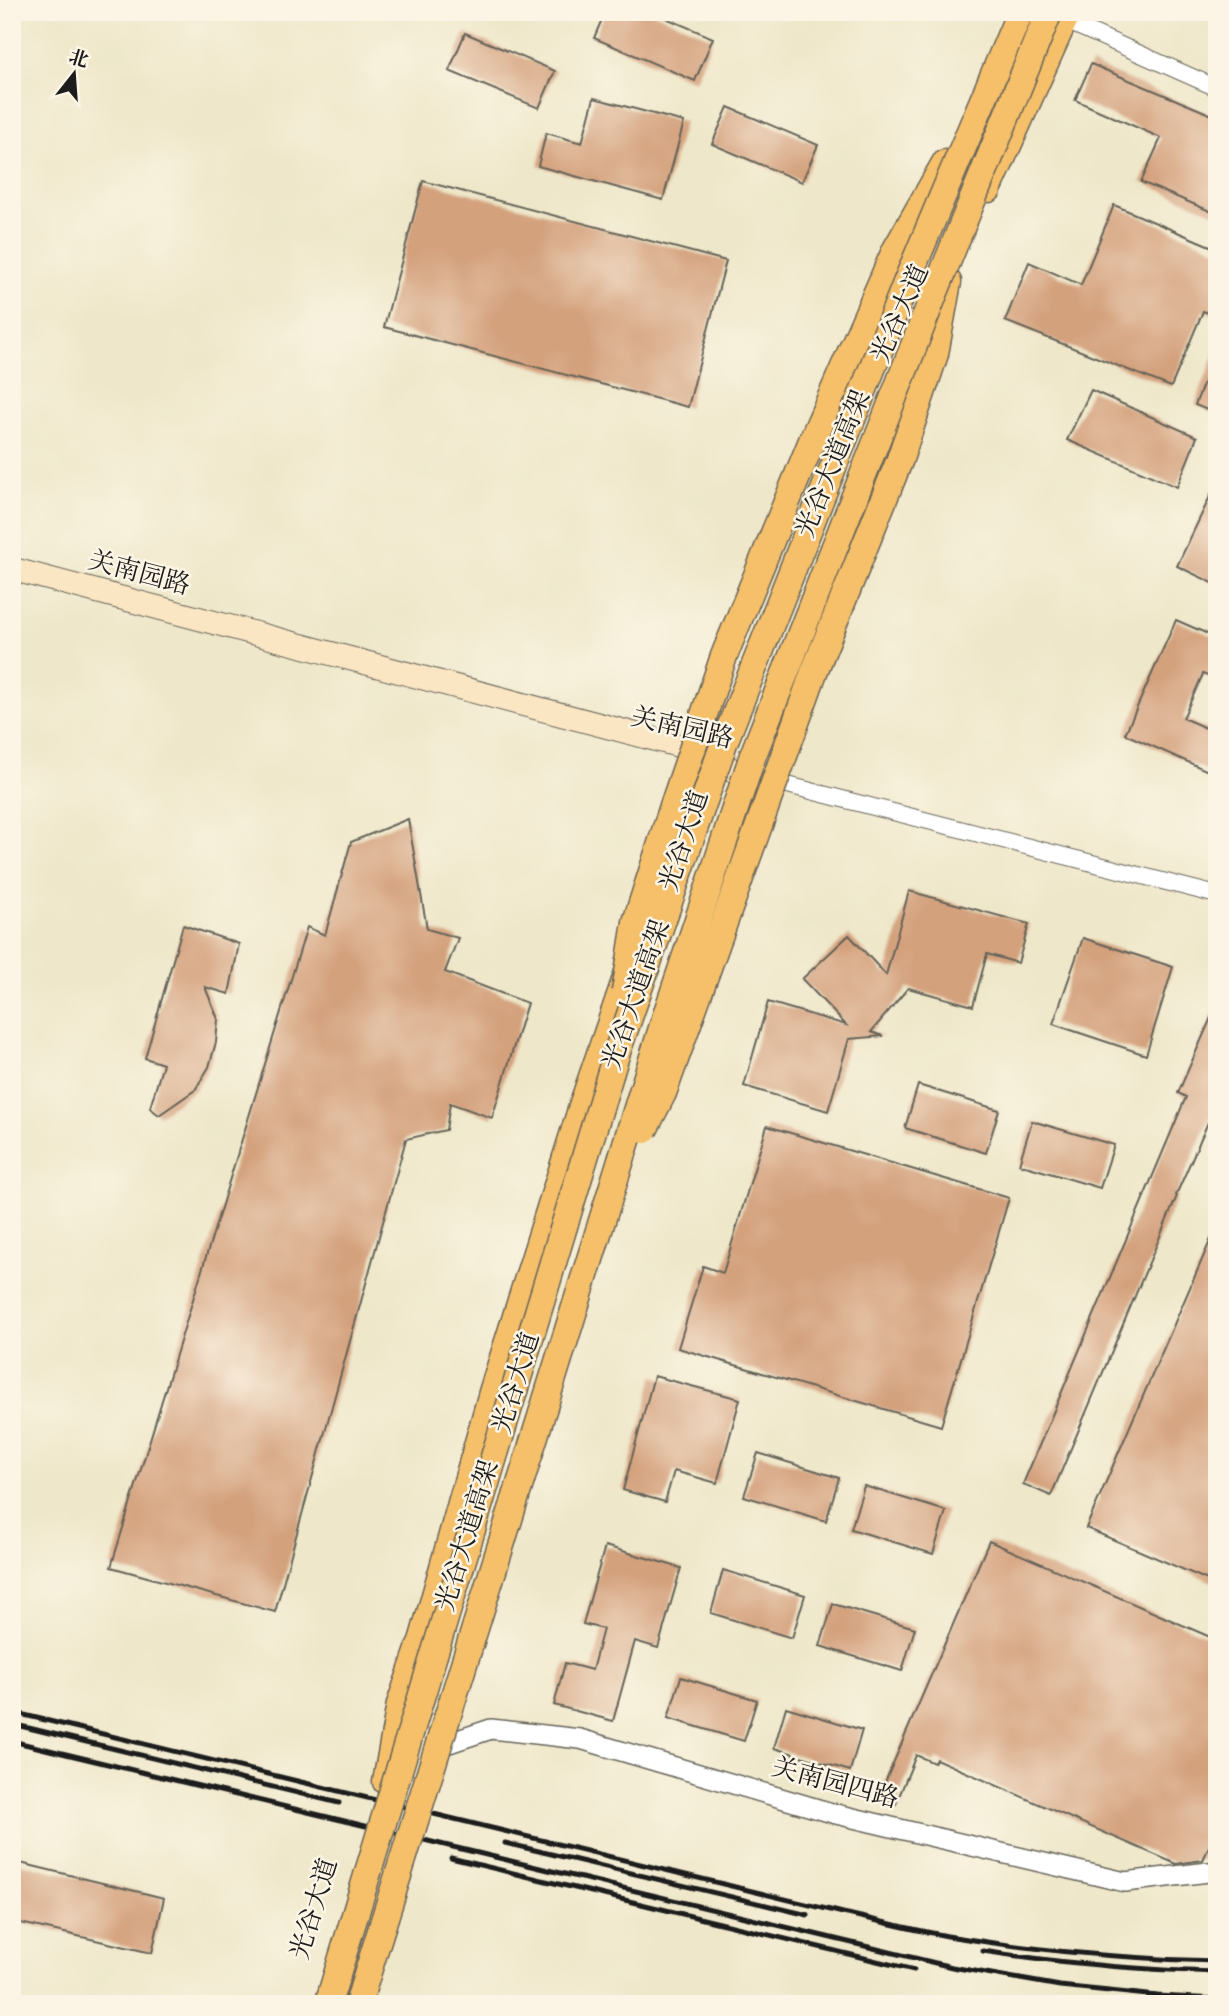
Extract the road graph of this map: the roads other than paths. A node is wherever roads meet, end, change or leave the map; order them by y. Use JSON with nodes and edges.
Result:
{"nodes":[{"id":1,"x":1007,"y":12,"type":"edge"},
{"id":2,"x":1020,"y":12,"type":"edge"},
{"id":3,"x":1061,"y":15,"type":"edge"},
{"id":4,"x":1217,"y":89,"type":"edge"},
{"id":5,"x":944,"y":163,"type":"junction"},
{"id":6,"x":948,"y":282,"type":"junction"},
{"id":7,"x":12,"y":569,"type":"edge"},
{"id":8,"x":12,"y":581,"type":"edge"},
{"id":9,"x":697,"y":757,"type":"junction"},
{"id":10,"x":738,"y":773,"type":"junction"},
{"id":11,"x":1217,"y":895,"type":"edge"},
{"id":12,"x":616,"y":1055,"type":"junction"},
{"id":13,"x":611,"y":1194,"type":"junction"},
{"id":14,"x":443,"y":1745,"type":"junction"},
{"id":15,"x":1217,"y":1871,"type":"edge"},
{"id":16,"x":317,"y":2004,"type":"edge"},
{"id":17,"x":328,"y":2004,"type":"edge"},
{"id":18,"x":358,"y":2004,"type":"edge"},
{"id":19,"x":367,"y":2004,"type":"edge"}],
"edges":[{"from":1,"to":5,"type":"main road","name":"光谷大道"},
{"from":2,"to":12,"type":"highway","name":"光谷大道高架","bridge":true},
{"from":3,"to":4,"type":"street"},
{"from":3,"to":6,"type":"main road","name":"光谷大道"},
{"from":3,"to":13,"type":"highway","name":"光谷大道高架","bridge":true},
{"from":5,"to":9,"type":"main road","name":"光谷大道"},
{"from":5,"to":12,"type":"highway","bridge":true},
{"from":6,"to":10,"type":"main road","name":"光谷大道"},
{"from":6,"to":13,"type":"highway","bridge":true},
{"from":7,"to":9,"type":"main road","name":"关南园路"},
{"from":8,"to":9,"type":"main road","name":"关南园路"},
{"from":9,"to":10,"type":"main road","name":"关南园路"},
{"from":9,"to":16,"type":"main road","name":"光谷大道"},
{"from":10,"to":11,"type":"street"},
{"from":10,"to":14,"type":"main road","name":"光谷大道"},
{"from":12,"to":17,"type":"highway","name":"光谷大道高架","bridge":true},
{"from":13,"to":18,"type":"highway","name":"光谷大道高架","bridge":true},
{"from":14,"to":15,"type":"street","name":"关南园四路"},
{"from":14,"to":19,"type":"main road","name":"光谷大道"}]}
